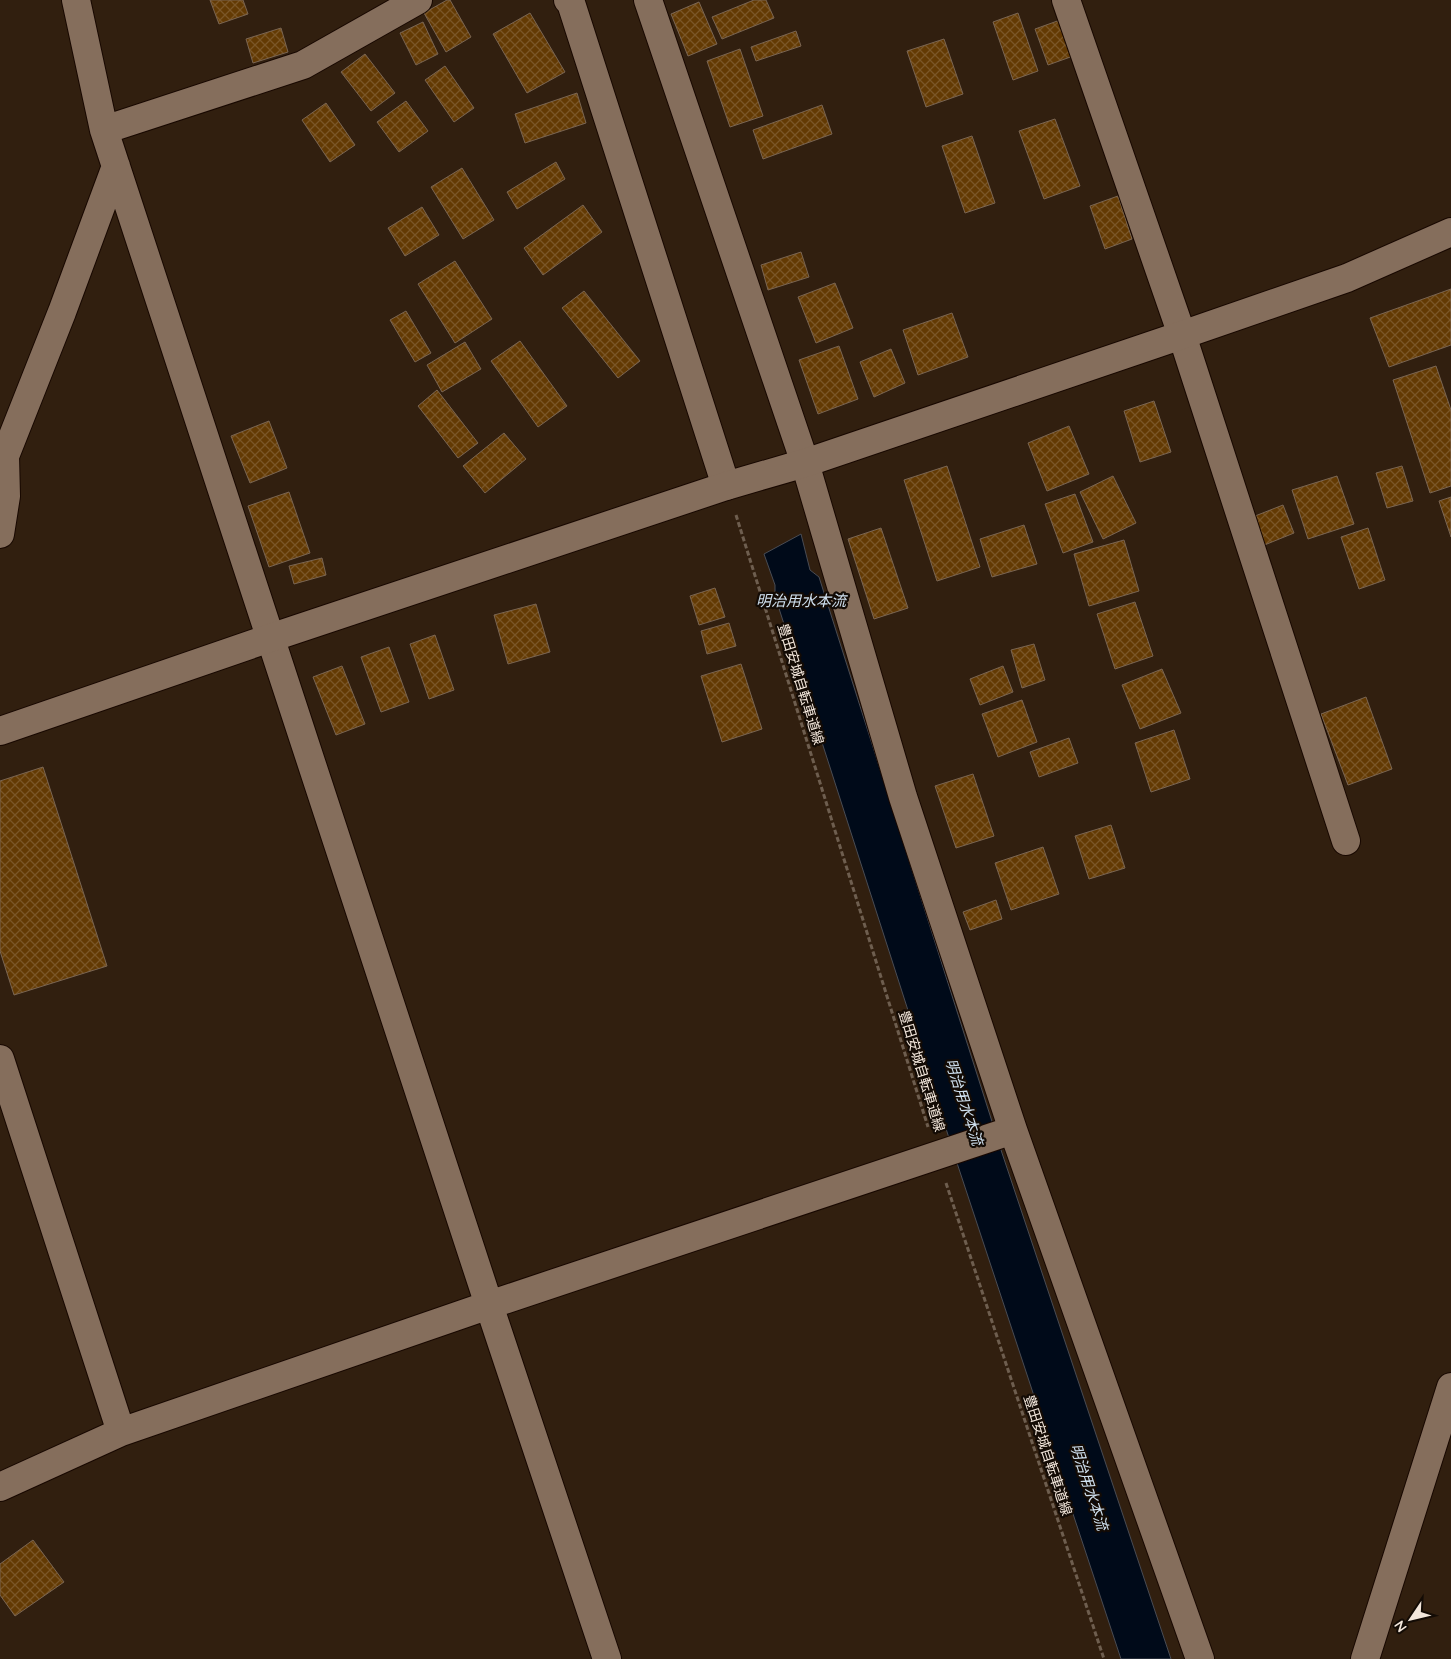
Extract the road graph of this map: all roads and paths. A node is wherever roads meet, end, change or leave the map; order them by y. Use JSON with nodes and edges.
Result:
{"nodes":[{"id":1,"x":76,"y":0,"type":"edge"},
{"id":2,"x":418,"y":0,"type":"edge"},
{"id":3,"x":568,"y":0,"type":"edge"},
{"id":4,"x":648,"y":0,"type":"edge"},
{"id":5,"x":1066,"y":0,"type":"edge"},
{"id":6,"x":104,"y":130,"type":"junction"},
{"id":7,"x":116,"y":166,"type":"junction"},
{"id":8,"x":1451,"y":232,"type":"edge"},
{"id":9,"x":1182,"y":335,"type":"junction"},
{"id":10,"x":798,"y":464,"type":"junction"},
{"id":11,"x":732,"y":484,"type":"junction"},
{"id":12,"x":0,"y":534,"type":"edge"},
{"id":13,"x":270,"y":638,"type":"junction"},
{"id":14,"x":0,"y":731,"type":"edge"},
{"id":15,"x":1346,"y":841,"type":"dead end"},
{"id":16,"x":0,"y":1059,"type":"edge"},
{"id":17,"x":1013,"y":1130,"type":"junction"},
{"id":18,"x":937,"y":1155,"type":"junction"},
{"id":19,"x":489,"y":1304,"type":"junction"},
{"id":20,"x":1451,"y":1387,"type":"edge"},
{"id":21,"x":121,"y":1432,"type":"junction"},
{"id":22,"x":0,"y":1487,"type":"edge"},
{"id":23,"x":607,"y":1659,"type":"edge"},
{"id":24,"x":1104,"y":1659,"type":"edge"},
{"id":25,"x":1200,"y":1659,"type":"edge"},
{"id":26,"x":1365,"y":1659,"type":"edge"}],
"edges":[{"from":1,"to":6,"type":"street"},
{"from":2,"to":6,"type":"street"},
{"from":3,"to":11,"type":"street"},
{"from":4,"to":10,"type":"street"},
{"from":5,"to":9,"type":"street"},
{"from":6,"to":7,"type":"street"},
{"from":7,"to":12,"type":"street"},
{"from":7,"to":13,"type":"street"},
{"from":8,"to":9,"type":"street"},
{"from":9,"to":10,"type":"street"},
{"from":9,"to":15,"type":"street"},
{"from":10,"to":11,"type":"street"},
{"from":10,"to":17,"type":"street"},
{"from":11,"to":13,"type":"street"},
{"from":11,"to":18,"type":"path","name":"豊田安城自転車道線"},
{"from":13,"to":14,"type":"street"},
{"from":13,"to":19,"type":"street"},
{"from":16,"to":21,"type":"street"},
{"from":17,"to":18,"type":"street"},
{"from":17,"to":25,"type":"street"},
{"from":18,"to":19,"type":"street"},
{"from":18,"to":24,"type":"path","name":"豊田安城自転車道線"},
{"from":19,"to":21,"type":"street"},
{"from":19,"to":23,"type":"street"},
{"from":20,"to":26,"type":"street"},
{"from":21,"to":22,"type":"street"}]}
